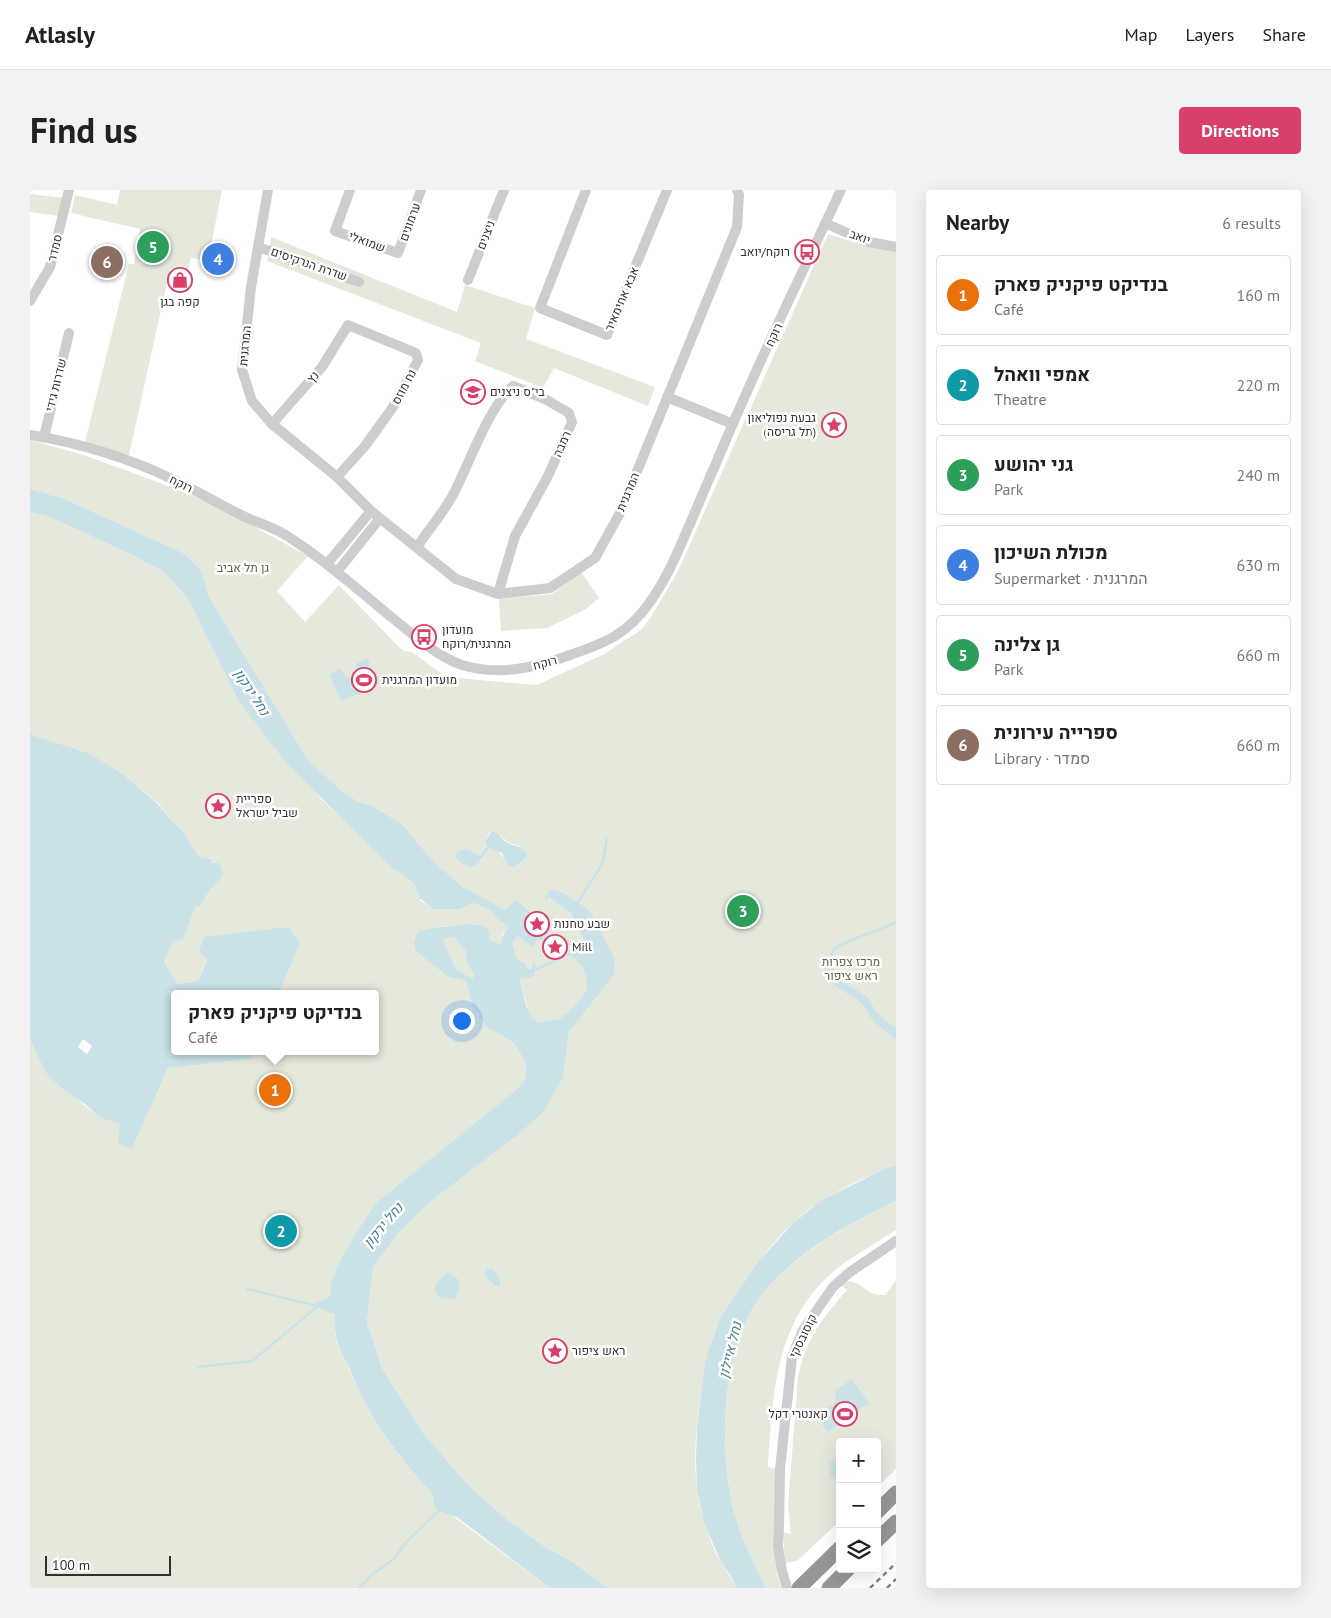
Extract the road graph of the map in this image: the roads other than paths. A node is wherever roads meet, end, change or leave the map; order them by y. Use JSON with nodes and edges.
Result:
{"nodes":[{"id":1,"x":69,"y":190,"type":"edge"},
{"id":2,"x":268,"y":190,"type":"edge"},
{"id":3,"x":350,"y":190,"type":"edge"},
{"id":4,"x":421,"y":190,"type":"edge"},
{"id":5,"x":504,"y":190,"type":"edge"},
{"id":6,"x":586,"y":190,"type":"edge"},
{"id":7,"x":667,"y":190,"type":"edge"},
{"id":8,"x":737,"y":190,"type":"edge"},
{"id":9,"x":840,"y":190,"type":"edge"},
{"id":10,"x":825,"y":223,"type":"junction"},
{"id":11,"x":258,"y":247,"type":"junction"},
{"id":12,"x":896,"y":247,"type":"edge"},
{"id":13,"x":398,"y":254,"type":"joint"},
{"id":14,"x":468,"y":280,"type":"dead end"},
{"id":15,"x":359,"y":282,"type":"dead end"},
{"id":16,"x":30,"y":301,"type":"edge"},
{"id":17,"x":348,"y":325,"type":"joint"},
{"id":18,"x":69,"y":333,"type":"dead end"},
{"id":19,"x":667,"y":398,"type":"junction"},
{"id":20,"x":272,"y":424,"type":"junction"},
{"id":21,"x":733,"y":424,"type":"junction"},
{"id":22,"x":30,"y":435,"type":"edge"},
{"id":23,"x":44,"y":437,"type":"junction"},
{"id":24,"x":337,"y":477,"type":"junction"},
{"id":25,"x":371,"y":511,"type":"junction"},
{"id":26,"x":380,"y":518,"type":"junction"},
{"id":27,"x":417,"y":547,"type":"junction"},
{"id":28,"x":328,"y":564,"type":"junction"},
{"id":29,"x":337,"y":572,"type":"junction"},
{"id":30,"x":498,"y":594,"type":"junction"},
{"id":31,"x":896,"y":1240,"type":"edge"},
{"id":32,"x":896,"y":1493,"type":"edge"},
{"id":33,"x":881,"y":1508,"type":"edge"},
{"id":34,"x":896,"y":1522,"type":"edge"},
{"id":35,"x":881,"y":1536,"type":"edge"},
{"id":36,"x":836,"y":1552,"type":"edge"},
{"id":37,"x":844,"y":1573,"type":"edge"},
{"id":38,"x":831,"y":1586,"type":"edge"},
{"id":39,"x":787,"y":1588,"type":"edge"},
{"id":40,"x":799,"y":1588,"type":"edge"}],
"edges":[{"from":1,"to":16,"type":"street","name":"סמדר"},
{"from":2,"to":11,"type":"street","name":"המרגנית"},
{"from":3,"to":13,"type":"street","name":"שמואלי"},
{"from":4,"to":13,"type":"street","name":"ערמונים"},
{"from":5,"to":14,"type":"street","name":"ניצנים"},
{"from":6,"to":7,"type":"street","name":"אבא אחימאיר"},
{"from":8,"to":19,"type":"street","name":"המרגנית"},
{"from":9,"to":10,"type":"street","name":"רוקח"},
{"from":10,"to":12,"type":"street","name":"יואב"},
{"from":10,"to":21,"type":"street","name":"רוקח"},
{"from":11,"to":15,"type":"street","name":"שדרת הנרקיסים"},
{"from":11,"to":20,"type":"street","name":"המרגנית"},
{"from":17,"to":20,"type":"street","name":"נץ"},
{"from":17,"to":24,"type":"street","name":"נח מוזס"},
{"from":18,"to":23,"type":"street","name":"שדרות גידי"},
{"from":19,"to":21,"type":"street"},
{"from":19,"to":30,"type":"street","name":"המרגנית"},
{"from":20,"to":24,"type":"street","name":"המרגנית"},
{"from":21,"to":29,"type":"street","name":"רוקח"},
{"from":22,"to":23,"type":"street","name":"רוקח"},
{"from":23,"to":28,"type":"street","name":"רוקח"},
{"from":24,"to":25,"type":"street","name":"המרגנית"},
{"from":25,"to":26,"type":"street","name":"המרגנית"},
{"from":25,"to":28,"type":"street"},
{"from":26,"to":27,"type":"street","name":"המרגנית"},
{"from":26,"to":29,"type":"street"},
{"from":27,"to":30,"type":"street","name":"המרגנית"},
{"from":27,"to":30,"type":"street","name":"רמבה"},
{"from":28,"to":29,"type":"street","name":"רוקח"},
{"from":31,"to":39,"type":"street","name":"קוסובסקי"},
{"from":32,"to":33,"type":"highway"},
{"from":34,"to":35,"type":"highway"},
{"from":36,"to":40,"type":"highway"},
{"from":37,"to":38,"type":"highway"}]}
